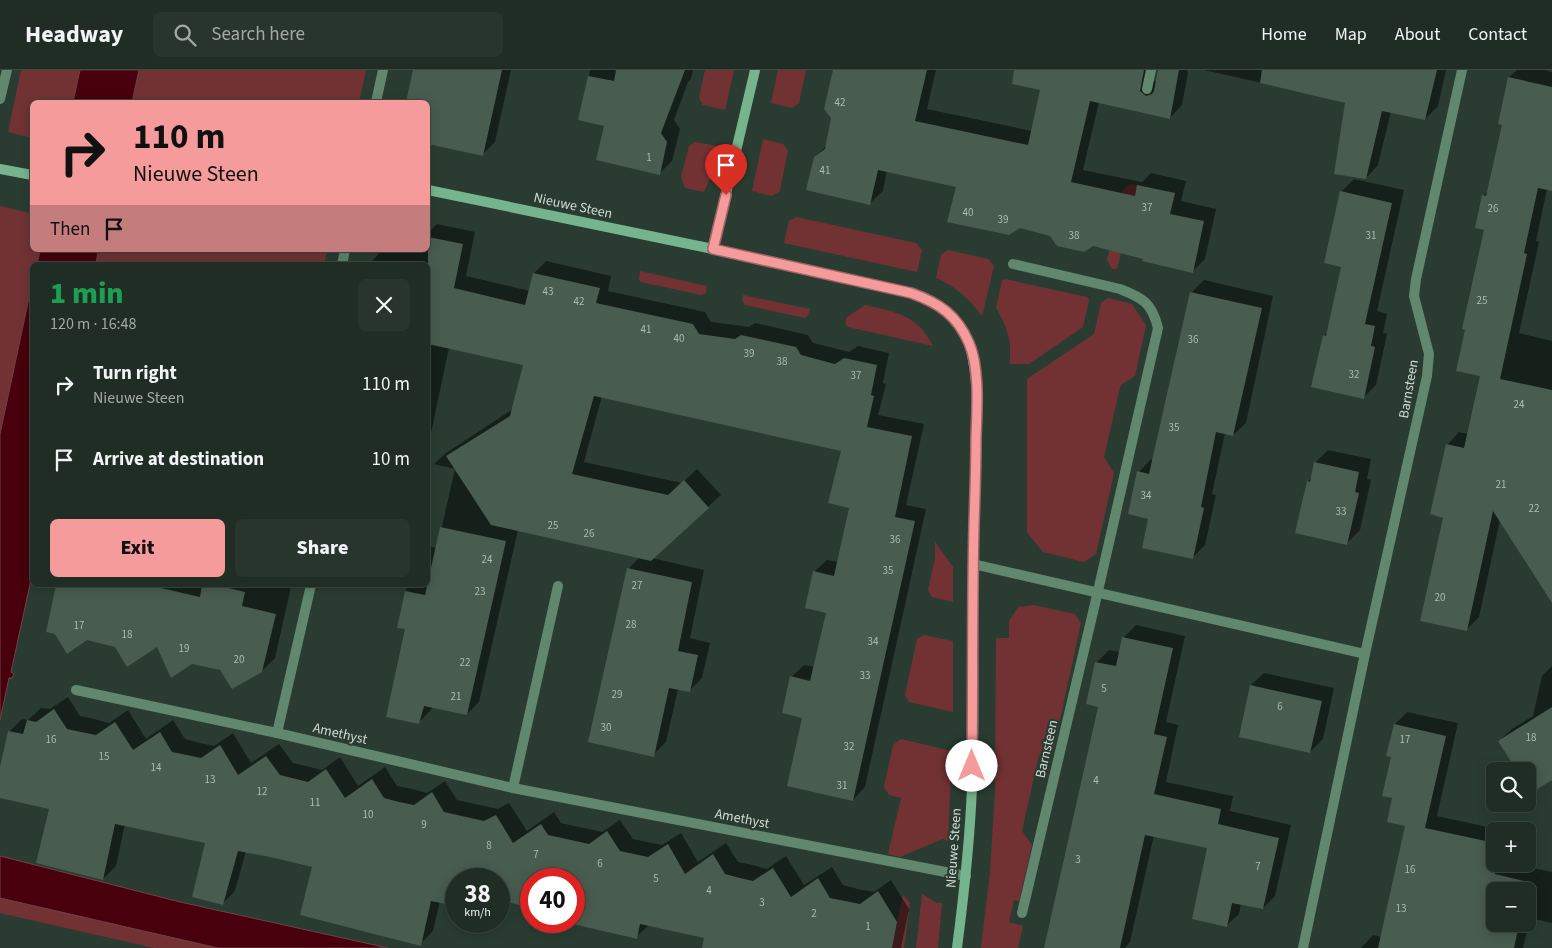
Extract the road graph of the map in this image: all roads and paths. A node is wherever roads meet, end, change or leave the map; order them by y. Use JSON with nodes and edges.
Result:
{"nodes":[{"id":1,"x":7,"y":70,"type":"edge"},
{"id":2,"x":383,"y":70,"type":"edge"},
{"id":3,"x":755,"y":70,"type":"edge"},
{"id":4,"x":1151,"y":70,"type":"edge"},
{"id":5,"x":1462,"y":70,"type":"edge"},
{"id":6,"x":1147,"y":89,"type":"dead end"},
{"id":7,"x":0,"y":99,"type":"edge"},
{"id":8,"x":376,"y":100,"type":"edge"},
{"id":9,"x":0,"y":169,"type":"edge"},
{"id":10,"x":30,"y":175,"type":"edge"},
{"id":11,"x":430,"y":190,"type":"edge"},
{"id":12,"x":713,"y":249,"type":"junction"},
{"id":13,"x":1013,"y":264,"type":"dead end"},
{"id":14,"x":973,"y":564,"type":"junction"},
{"id":15,"x":558,"y":586,"type":"dead end"},
{"id":16,"x":312,"y":587,"type":"edge"},
{"id":17,"x":1098,"y":591,"type":"junction"},
{"id":18,"x":1365,"y":654,"type":"junction"},
{"id":19,"x":76,"y":690,"type":"dead end"},
{"id":20,"x":277,"y":733,"type":"junction"},
{"id":21,"x":513,"y":788,"type":"junction"},
{"id":22,"x":966,"y":876,"type":"junction"},
{"id":23,"x":1022,"y":913,"type":"dead end"},
{"id":24,"x":957,"y":948,"type":"edge"},
{"id":25,"x":1303,"y":948,"type":"edge"}],
"edges":[{"from":1,"to":7,"type":"street"},
{"from":2,"to":8,"type":"street"},
{"from":3,"to":12,"type":"street"},
{"from":4,"to":6,"type":"street"},
{"from":5,"to":18,"type":"street","name":"Barnsteen"},
{"from":9,"to":10,"type":"street"},
{"from":11,"to":12,"type":"street","name":"Nieuwe Steen"},
{"from":12,"to":14,"type":"street","name":"Nieuwe Steen"},
{"from":13,"to":17,"type":"street","name":"Barnsteen"},
{"from":14,"to":17,"type":"street"},
{"from":14,"to":22,"type":"street","name":"Nieuwe Steen"},
{"from":15,"to":21,"type":"street"},
{"from":16,"to":20,"type":"street"},
{"from":17,"to":18,"type":"street"},
{"from":17,"to":23,"type":"street","name":"Barnsteen"},
{"from":18,"to":25,"type":"street","name":"Barnsteen"},
{"from":19,"to":20,"type":"street","name":"Amethyst"},
{"from":20,"to":21,"type":"street","name":"Amethyst"},
{"from":21,"to":22,"type":"street","name":"Amethyst"},
{"from":22,"to":24,"type":"street","name":"Nieuwe Steen"}]}
